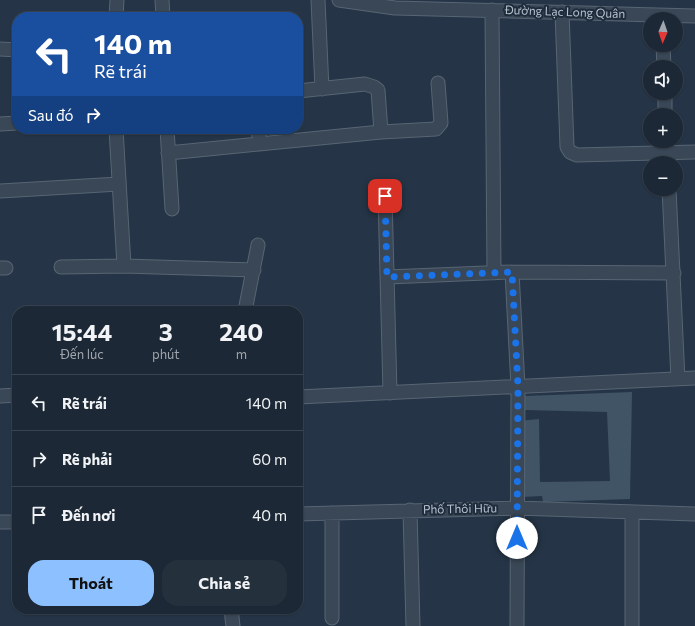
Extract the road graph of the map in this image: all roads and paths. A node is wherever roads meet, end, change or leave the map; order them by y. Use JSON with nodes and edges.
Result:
{"nodes":[{"id":1,"x":116,"y":0,"type":"edge"},
{"id":2,"x":162,"y":0,"type":"edge"},
{"id":3,"x":318,"y":0,"type":"edge"},
{"id":4,"x":339,"y":0,"type":"edge"},
{"id":5,"x":396,"y":4,"type":"edge"},
{"id":6,"x":492,"y":10,"type":"junction"},
{"id":7,"x":116,"y":12,"type":"edge"},
{"id":8,"x":163,"y":12,"type":"edge"},
{"id":9,"x":562,"y":12,"type":"junction"},
{"id":10,"x":643,"y":16,"type":"edge"},
{"id":11,"x":683,"y":16,"type":"edge"},
{"id":12,"x":695,"y":16,"type":"edge"},
{"id":13,"x":0,"y":49,"type":"edge"},
{"id":14,"x":12,"y":50,"type":"edge"},
{"id":15,"x":438,"y":83,"type":"dead end"},
{"id":16,"x":322,"y":88,"type":"junction"},
{"id":17,"x":303,"y":90,"type":"edge"},
{"id":18,"x":12,"y":123,"type":"edge"},
{"id":19,"x":0,"y":124,"type":"edge"},
{"id":20,"x":382,"y":132,"type":"junction"},
{"id":21,"x":116,"y":134,"type":"edge"},
{"id":22,"x":167,"y":134,"type":"edge"},
{"id":23,"x":259,"y":134,"type":"edge"},
{"id":24,"x":260,"y":144,"type":"junction"},
{"id":25,"x":667,"y":152,"type":"edge"},
{"id":26,"x":695,"y":152,"type":"edge"},
{"id":27,"x":168,"y":153,"type":"junction"},
{"id":28,"x":119,"y":184,"type":"junction"},
{"id":29,"x":0,"y":191,"type":"edge"},
{"id":30,"x":385,"y":196,"type":"dead end"},
{"id":31,"x":669,"y":196,"type":"edge"},
{"id":32,"x":172,"y":209,"type":"dead end"},
{"id":33,"x":258,"y":245,"type":"dead end"},
{"id":34,"x":124,"y":266,"type":"junction"},
{"id":35,"x":62,"y":267,"type":"dead end"},
{"id":36,"x":254,"y":270,"type":"junction"},
{"id":37,"x":512,"y":272,"type":"junction"},
{"id":38,"x":494,"y":273,"type":"junction"},
{"id":39,"x":674,"y":273,"type":"junction"},
{"id":40,"x":387,"y":277,"type":"junction"},
{"id":41,"x":247,"y":306,"type":"edge"},
{"id":42,"x":695,"y":378,"type":"edge"},
{"id":43,"x":678,"y":379,"type":"junction"},
{"id":44,"x":518,"y":387,"type":"junction"},
{"id":45,"x":390,"y":393,"type":"junction"},
{"id":46,"x":12,"y":395,"type":"edge"},
{"id":47,"x":0,"y":396,"type":"edge"},
{"id":48,"x":303,"y":397,"type":"edge"},
{"id":49,"x":517,"y":508,"type":"junction"},
{"id":50,"x":410,"y":510,"type":"junction"},
{"id":51,"x":632,"y":512,"type":"junction"},
{"id":52,"x":332,"y":513,"type":"junction"},
{"id":53,"x":303,"y":514,"type":"edge"},
{"id":54,"x":694,"y":514,"type":"edge"},
{"id":55,"x":0,"y":522,"type":"edge"},
{"id":56,"x":12,"y":522,"type":"edge"},
{"id":57,"x":232,"y":614,"type":"edge"},
{"id":58,"x":332,"y":618,"type":"dead end"},
{"id":59,"x":233,"y":626,"type":"edge"},
{"id":60,"x":413,"y":626,"type":"edge"},
{"id":61,"x":517,"y":626,"type":"edge"},
{"id":62,"x":632,"y":626,"type":"edge"}],
"edges":[{"from":1,"to":7,"type":"street"},
{"from":2,"to":8,"type":"street"},
{"from":3,"to":16,"type":"street"},
{"from":4,"to":5,"type":"street","name":"Đường Lạc Long Quân"},
{"from":5,"to":6,"type":"street","name":"Đường Lạc Long Quân"},
{"from":6,"to":9,"type":"street","name":"Đường Lạc Long Quân"},
{"from":6,"to":38,"type":"street"},
{"from":9,"to":10,"type":"street","name":"Đường Lạc Long Quân"},
{"from":9,"to":25,"type":"street"},
{"from":11,"to":12,"type":"street","name":"Đường Lạc Long Quân"},
{"from":13,"to":14,"type":"street"},
{"from":15,"to":20,"type":"street"},
{"from":16,"to":17,"type":"street"},
{"from":16,"to":20,"type":"street"},
{"from":18,"to":19,"type":"street"},
{"from":20,"to":24,"type":"street"},
{"from":21,"to":28,"type":"street"},
{"from":22,"to":27,"type":"street"},
{"from":23,"to":24,"type":"street"},
{"from":24,"to":27,"type":"street"},
{"from":25,"to":26,"type":"street"},
{"from":27,"to":32,"type":"street"},
{"from":28,"to":29,"type":"street"},
{"from":28,"to":34,"type":"street"},
{"from":30,"to":40,"type":"street"},
{"from":31,"to":39,"type":"street"},
{"from":33,"to":36,"type":"street"},
{"from":34,"to":35,"type":"street"},
{"from":34,"to":36,"type":"street"},
{"from":36,"to":41,"type":"street"},
{"from":37,"to":38,"type":"street"},
{"from":37,"to":39,"type":"street"},
{"from":37,"to":44,"type":"street"},
{"from":38,"to":40,"type":"street"},
{"from":39,"to":43,"type":"street"},
{"from":40,"to":45,"type":"street"},
{"from":42,"to":43,"type":"street"},
{"from":43,"to":44,"type":"street"},
{"from":44,"to":45,"type":"street"},
{"from":44,"to":49,"type":"street"},
{"from":45,"to":48,"type":"street"},
{"from":46,"to":47,"type":"street"},
{"from":49,"to":50,"type":"street","name":"Phố Thôi Hữu"},
{"from":49,"to":51,"type":"street","name":"Phố Thôi Hữu"},
{"from":49,"to":61,"type":"street"},
{"from":50,"to":52,"type":"street","name":"Phố Thôi Hữu"},
{"from":50,"to":60,"type":"street"},
{"from":51,"to":54,"type":"street","name":"Phố Thôi Hữu"},
{"from":51,"to":62,"type":"street"},
{"from":52,"to":53,"type":"street","name":"Phố Thôi Hữu"},
{"from":52,"to":58,"type":"street"},
{"from":55,"to":56,"type":"street"},
{"from":57,"to":59,"type":"street"}]}
